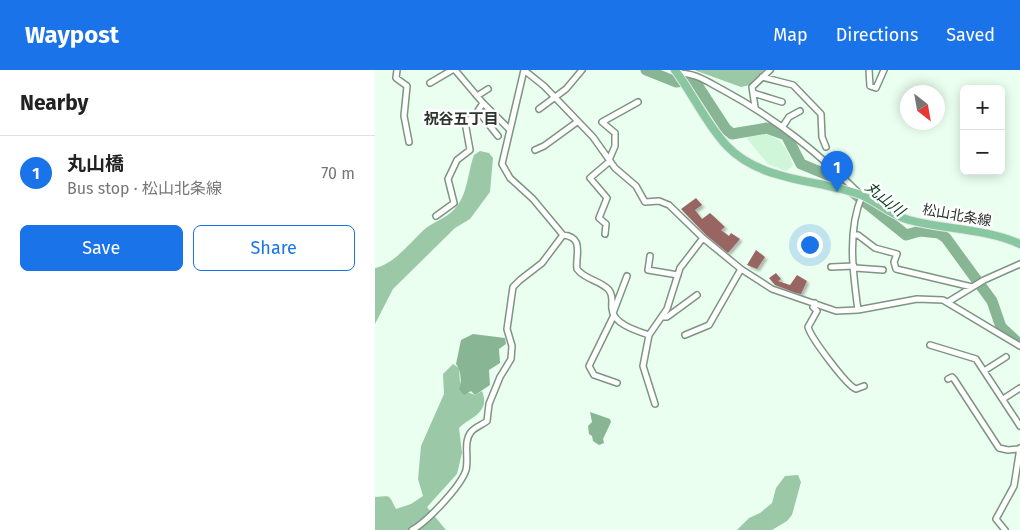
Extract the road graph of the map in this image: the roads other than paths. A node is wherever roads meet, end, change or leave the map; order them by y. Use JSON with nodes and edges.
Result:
{"nodes":[{"id":1,"x":397,"y":70,"type":"edge"},
{"id":2,"x":453,"y":70,"type":"edge"},
{"id":3,"x":524,"y":70,"type":"edge"},
{"id":4,"x":582,"y":70,"type":"edge"},
{"id":5,"x":770,"y":70,"type":"edge"},
{"id":6,"x":869,"y":70,"type":"edge"},
{"id":7,"x":884,"y":70,"type":"edge"},
{"id":8,"x":677,"y":72,"type":"edge"},
{"id":9,"x":762,"y":77,"type":"junction"},
{"id":10,"x":430,"y":83,"type":"dead end"},
{"id":11,"x":488,"y":90,"type":"dead end"},
{"id":12,"x":753,"y":93,"type":"junction"},
{"id":13,"x":477,"y":96,"type":"junction"},
{"id":14,"x":555,"y":98,"type":"junction"},
{"id":15,"x":638,"y":102,"type":"dead end"},
{"id":16,"x":782,"y":102,"type":"dead end"},
{"id":17,"x":483,"y":103,"type":"junction"},
{"id":18,"x":755,"y":107,"type":"junction"},
{"id":19,"x":539,"y":109,"type":"dead end"},
{"id":20,"x":478,"y":111,"type":"junction"},
{"id":21,"x":800,"y":111,"type":"dead end"},
{"id":22,"x":577,"y":122,"type":"junction"},
{"id":23,"x":783,"y":126,"type":"junction"},
{"id":24,"x":509,"y":129,"type":"junction"},
{"id":25,"x":497,"y":136,"type":"dead end"},
{"id":26,"x":409,"y":142,"type":"dead end"},
{"id":27,"x":826,"y":147,"type":"dead end"},
{"id":28,"x":535,"y":150,"type":"dead end"},
{"id":29,"x":609,"y":160,"type":"junction"},
{"id":30,"x":862,"y":196,"type":"junction"},
{"id":31,"x":436,"y":216,"type":"dead end"},
{"id":32,"x":605,"y":234,"type":"dead end"},
{"id":33,"x":853,"y":234,"type":"junction"},
{"id":34,"x":563,"y":235,"type":"junction"},
{"id":35,"x":703,"y":238,"type":"junction"},
{"id":36,"x":1020,"y":244,"type":"edge"},
{"id":37,"x":650,"y":256,"type":"dead end"},
{"id":38,"x":1020,"y":264,"type":"edge"},
{"id":39,"x":831,"y":267,"type":"dead end"},
{"id":40,"x":855,"y":267,"type":"junction"},
{"id":41,"x":741,"y":269,"type":"junction"},
{"id":42,"x":883,"y":270,"type":"dead end"},
{"id":43,"x":678,"y":275,"type":"junction"},
{"id":44,"x":627,"y":276,"type":"dead end"},
{"id":45,"x":972,"y":287,"type":"junction"},
{"id":46,"x":697,"y":295,"type":"dead end"},
{"id":47,"x":947,"y":302,"type":"junction"},
{"id":48,"x":815,"y":303,"type":"junction"},
{"id":49,"x":859,"y":310,"type":"junction"},
{"id":50,"x":614,"y":314,"type":"junction"},
{"id":51,"x":662,"y":317,"type":"junction"},
{"id":52,"x":649,"y":335,"type":"junction"},
{"id":53,"x":685,"y":335,"type":"dead end"},
{"id":54,"x":930,"y":345,"type":"dead end"},
{"id":55,"x":1020,"y":346,"type":"edge"},
{"id":56,"x":1005,"y":357,"type":"dead end"},
{"id":57,"x":984,"y":371,"type":"junction"},
{"id":58,"x":948,"y":379,"type":"dead end"},
{"id":59,"x":617,"y":383,"type":"dead end"},
{"id":60,"x":864,"y":386,"type":"dead end"},
{"id":61,"x":1020,"y":388,"type":"edge"},
{"id":62,"x":1003,"y":400,"type":"junction"},
{"id":63,"x":655,"y":404,"type":"dead end"},
{"id":64,"x":1020,"y":426,"type":"edge"},
{"id":65,"x":1019,"y":449,"type":"edge"},
{"id":66,"x":412,"y":530,"type":"edge"},
{"id":67,"x":1005,"y":530,"type":"edge"}],
"edges":[{"from":1,"to":26,"type":"street"},
{"from":2,"to":10,"type":"street"},
{"from":2,"to":13,"type":"street"},
{"from":3,"to":14,"type":"street"},
{"from":3,"to":24,"type":"street"},
{"from":4,"to":14,"type":"street"},
{"from":5,"to":9,"type":"street"},
{"from":6,"to":7,"type":"street"},
{"from":8,"to":18,"type":"street"},
{"from":8,"to":30,"type":"main road","name":"松山北条線"},
{"from":9,"to":12,"type":"street"},
{"from":9,"to":27,"type":"street"},
{"from":11,"to":13,"type":"street"},
{"from":12,"to":16,"type":"street"},
{"from":12,"to":18,"type":"street"},
{"from":13,"to":17,"type":"street"},
{"from":14,"to":19,"type":"street"},
{"from":14,"to":22,"type":"street"},
{"from":15,"to":29,"type":"street"},
{"from":17,"to":20,"type":"street"},
{"from":17,"to":24,"type":"street"},
{"from":18,"to":23,"type":"street"},
{"from":20,"to":25,"type":"street"},
{"from":20,"to":31,"type":"street"},
{"from":21,"to":23,"type":"street"},
{"from":22,"to":28,"type":"street"},
{"from":22,"to":29,"type":"street"},
{"from":23,"to":30,"type":"street"},
{"from":24,"to":34,"type":"street"},
{"from":29,"to":32,"type":"street"},
{"from":29,"to":35,"type":"street"},
{"from":30,"to":33,"type":"street"},
{"from":30,"to":36,"type":"main road","name":"松山北条線"},
{"from":33,"to":40,"type":"street"},
{"from":33,"to":45,"type":"street"},
{"from":34,"to":50,"type":"street"},
{"from":34,"to":66,"type":"street"},
{"from":35,"to":41,"type":"street"},
{"from":35,"to":43,"type":"street"},
{"from":37,"to":43,"type":"street"},
{"from":38,"to":45,"type":"street"},
{"from":39,"to":40,"type":"street"},
{"from":40,"to":42,"type":"street"},
{"from":40,"to":49,"type":"street"},
{"from":41,"to":48,"type":"street"},
{"from":41,"to":53,"type":"street"},
{"from":43,"to":51,"type":"street"},
{"from":44,"to":50,"type":"street"},
{"from":45,"to":47,"type":"street"},
{"from":46,"to":51,"type":"street"},
{"from":47,"to":49,"type":"street"},
{"from":47,"to":55,"type":"street"},
{"from":48,"to":49,"type":"street"},
{"from":48,"to":60,"type":"street"},
{"from":50,"to":52,"type":"street"},
{"from":50,"to":59,"type":"street"},
{"from":51,"to":52,"type":"street"},
{"from":52,"to":63,"type":"street"},
{"from":54,"to":57,"type":"street"},
{"from":56,"to":57,"type":"street"},
{"from":57,"to":62,"type":"street"},
{"from":58,"to":65,"type":"street"},
{"from":61,"to":62,"type":"street"},
{"from":62,"to":64,"type":"street"},
{"from":65,"to":67,"type":"street"}]}
